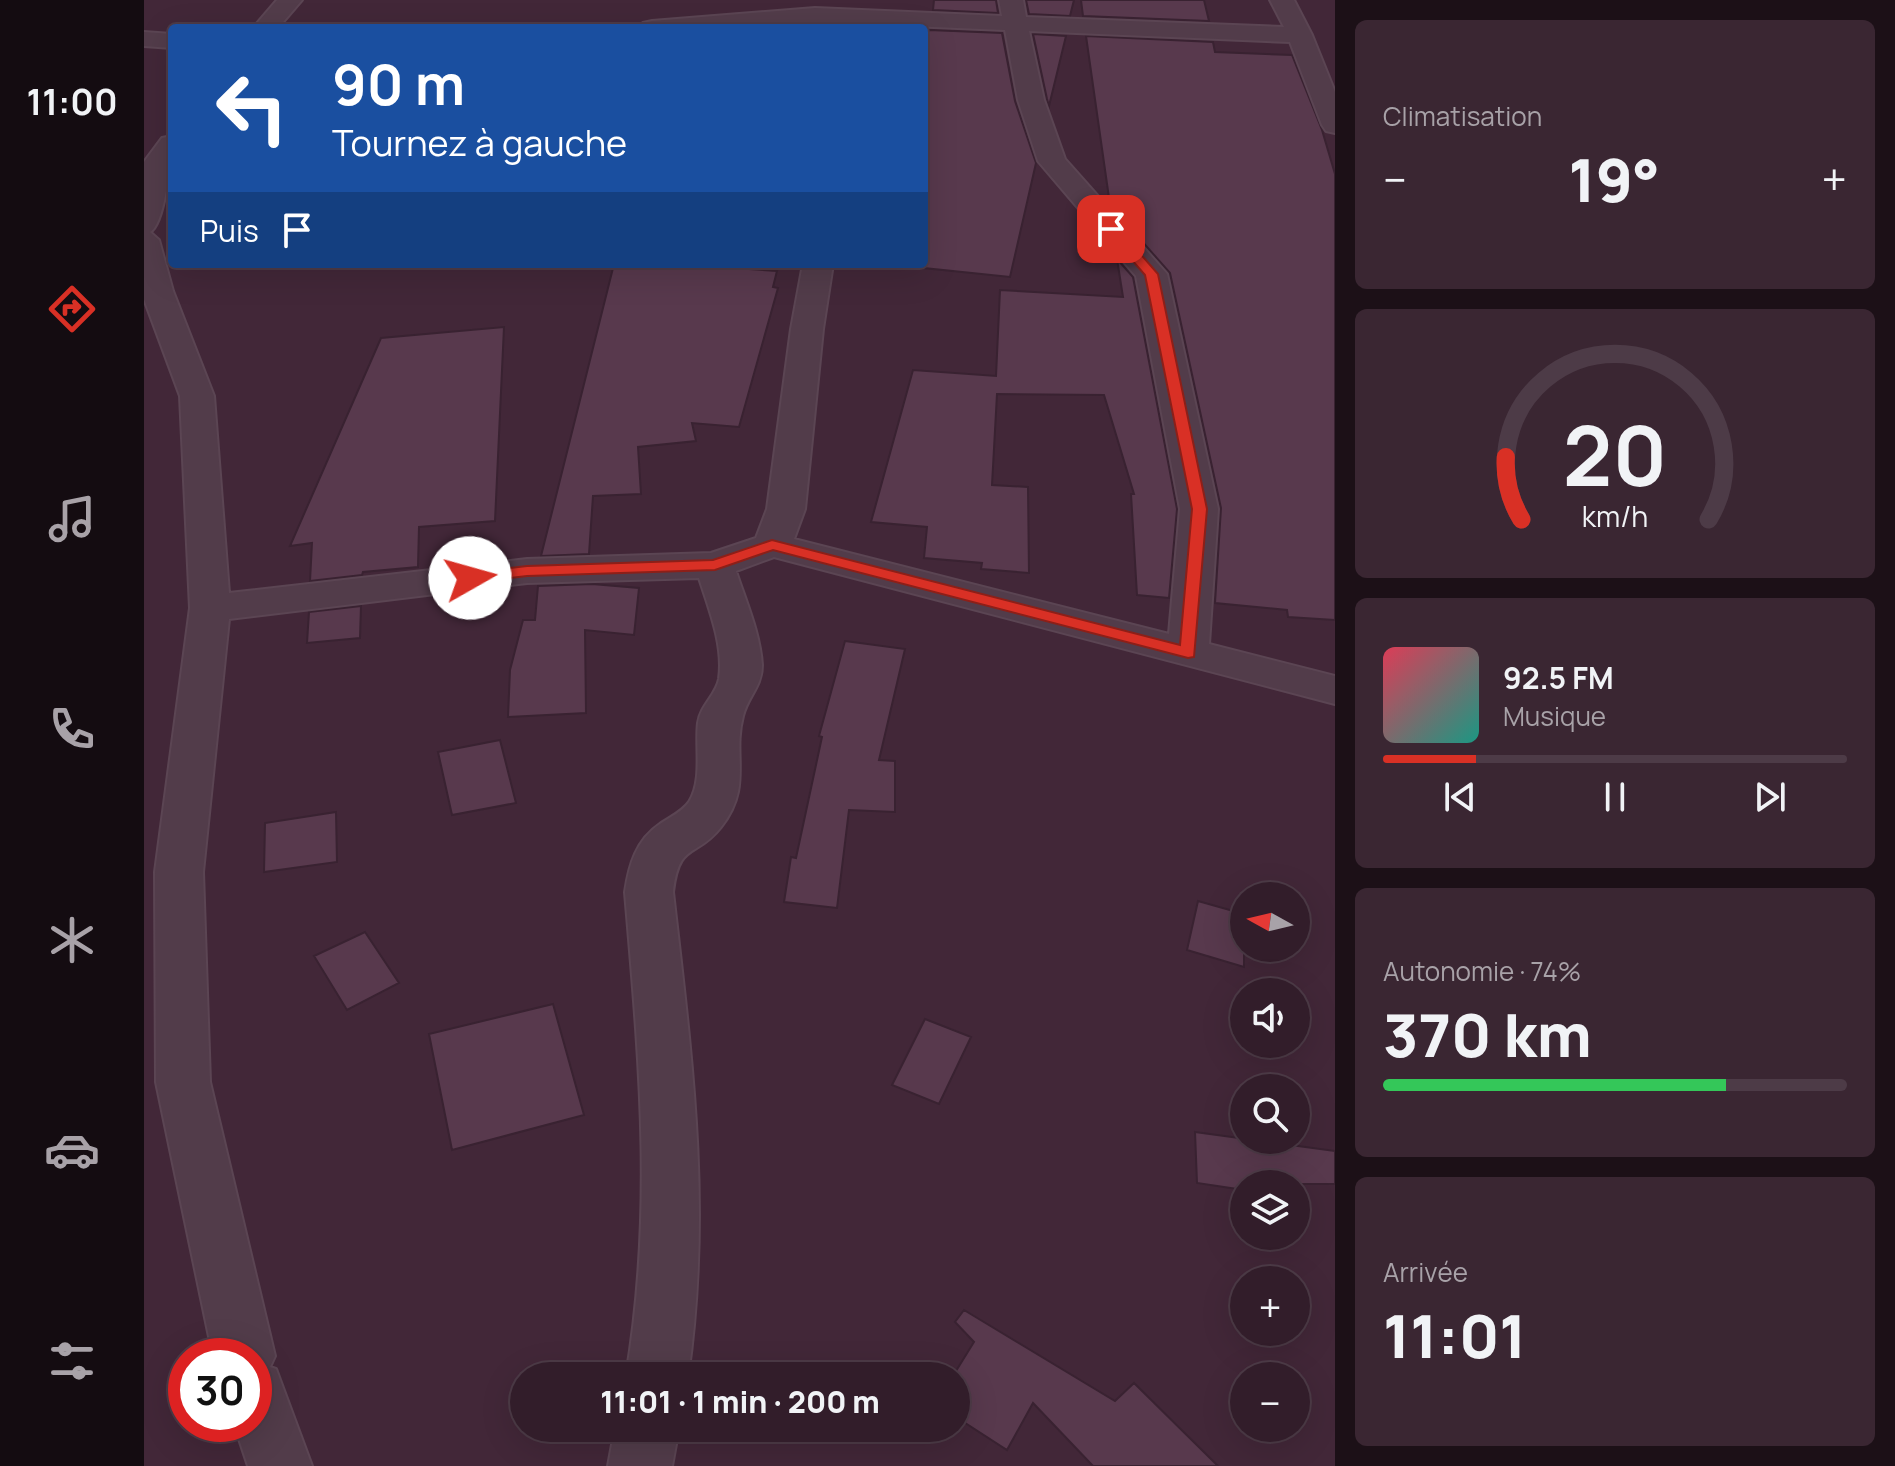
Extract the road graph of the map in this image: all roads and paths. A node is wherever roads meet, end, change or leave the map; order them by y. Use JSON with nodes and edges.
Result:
{"nodes":[{"id":1,"x":290,"y":0,"type":"edge"},
{"id":2,"x":1282,"y":0,"type":"edge"},
{"id":3,"x":1014,"y":12,"type":"edge"},
{"id":4,"x":814,"y":14,"type":"edge"},
{"id":5,"x":269,"y":24,"type":"edge"},
{"id":6,"x":698,"y":24,"type":"edge"},
{"id":7,"x":1300,"y":35,"type":"junction"},
{"id":8,"x":144,"y":39,"type":"edge"},
{"id":9,"x":168,"y":41,"type":"edge"},
{"id":10,"x":1335,"y":125,"type":"edge"},
{"id":11,"x":168,"y":149,"type":"edge"},
{"id":12,"x":144,"y":225,"type":"edge"},
{"id":13,"x":144,"y":240,"type":"edge"},
{"id":14,"x":817,"y":268,"type":"edge"},
{"id":15,"x":772,"y":545,"type":"junction"},
{"id":16,"x":715,"y":565,"type":"junction"},
{"id":17,"x":210,"y":608,"type":"junction"},
{"id":18,"x":1188,"y":653,"type":"junction"},
{"id":19,"x":1335,"y":690,"type":"edge"},
{"id":20,"x":240,"y":1338,"type":"edge"},
{"id":21,"x":660,"y":1362,"type":"edge"},
{"id":22,"x":272,"y":1442,"type":"edge"},
{"id":23,"x":644,"y":1442,"type":"edge"},
{"id":24,"x":280,"y":1466,"type":"edge"},
{"id":25,"x":640,"y":1466,"type":"edge"}],
"edges":[{"from":1,"to":5,"type":"street"},
{"from":2,"to":7,"type":"street"},
{"from":3,"to":4,"type":"street"},
{"from":3,"to":7,"type":"street"},
{"from":3,"to":18,"type":"street"},
{"from":4,"to":6,"type":"street"},
{"from":7,"to":10,"type":"street"},
{"from":8,"to":9,"type":"street"},
{"from":11,"to":12,"type":"street"},
{"from":13,"to":17,"type":"street"},
{"from":14,"to":15,"type":"street"},
{"from":15,"to":16,"type":"street"},
{"from":15,"to":18,"type":"street"},
{"from":16,"to":17,"type":"street"},
{"from":16,"to":21,"type":"street"},
{"from":17,"to":20,"type":"street"},
{"from":18,"to":19,"type":"street"},
{"from":22,"to":24,"type":"street"},
{"from":23,"to":25,"type":"street"}]}
